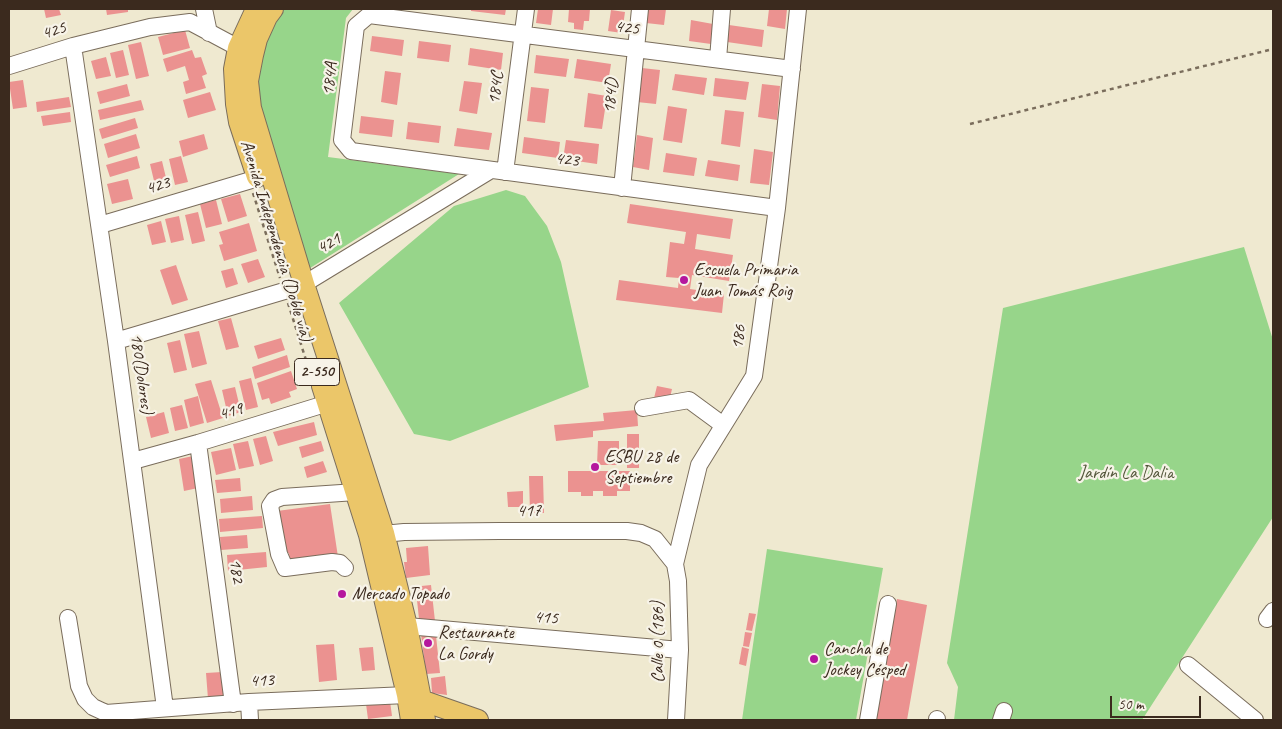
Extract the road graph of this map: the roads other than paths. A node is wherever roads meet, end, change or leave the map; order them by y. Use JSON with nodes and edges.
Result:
{"nodes":[{"id":1,"x":204,"y":9,"type":"edge"},
{"id":2,"x":256,"y":9,"type":"edge"},
{"id":3,"x":273,"y":9,"type":"edge"},
{"id":4,"x":526,"y":9,"type":"edge"},
{"id":5,"x":640,"y":9,"type":"edge"},
{"id":6,"x":722,"y":9,"type":"edge"},
{"id":7,"x":798,"y":9,"type":"edge"},
{"id":8,"x":410,"y":14,"type":"edge"},
{"id":9,"x":369,"y":15,"type":"joint"},
{"id":10,"x":209,"y":33,"type":"junction"},
{"id":11,"x":522,"y":34,"type":"junction"},
{"id":12,"x":73,"y":46,"type":"junction"},
{"id":13,"x":636,"y":49,"type":"junction"},
{"id":14,"x":245,"y":52,"type":"junction"},
{"id":15,"x":718,"y":59,"type":"junction"},
{"id":16,"x":9,"y":66,"type":"edge"},
{"id":17,"x":792,"y":69,"type":"junction"},
{"id":18,"x":351,"y":151,"type":"joint"},
{"id":19,"x":498,"y":171,"type":"junction"},
{"id":20,"x":258,"y":178,"type":"junction"},
{"id":21,"x":622,"y":188,"type":"junction"},
{"id":22,"x":777,"y":208,"type":"junction"},
{"id":23,"x":100,"y":225,"type":"junction"},
{"id":24,"x":298,"y":287,"type":"junction"},
{"id":25,"x":116,"y":341,"type":"junction"},
{"id":26,"x":334,"y":401,"type":"junction"},
{"id":27,"x":643,"y":408,"type":"dead end"},
{"id":28,"x":723,"y":425,"type":"junction"},
{"id":29,"x":198,"y":443,"type":"junction"},
{"id":30,"x":133,"y":461,"type":"junction"},
{"id":31,"x":356,"y":492,"type":"junction"},
{"id":32,"x":376,"y":534,"type":"junction"},
{"id":33,"x":674,"y":564,"type":"junction"},
{"id":34,"x":345,"y":568,"type":"dead end"},
{"id":35,"x":888,"y":604,"type":"dead end"},
{"id":36,"x":68,"y":618,"type":"dead end"},
{"id":37,"x":408,"y":626,"type":"junction"},
{"id":38,"x":680,"y":650,"type":"junction"},
{"id":39,"x":1188,"y":665,"type":"dead end"},
{"id":40,"x":241,"y":703,"type":"junction"},
{"id":41,"x":418,"y":706,"type":"edge"},
{"id":42,"x":165,"y":708,"type":"junction"},
{"id":43,"x":120,"y":716,"type":"edge"},
{"id":44,"x":1246,"y":718,"type":"edge"},
{"id":45,"x":250,"y":720,"type":"edge"},
{"id":46,"x":410,"y":720,"type":"edge"},
{"id":47,"x":478,"y":720,"type":"edge"},
{"id":48,"x":676,"y":720,"type":"edge"},
{"id":49,"x":868,"y":720,"type":"edge"}],
"edges":[{"from":1,"to":10,"type":"street"},
{"from":2,"to":14,"type":"main road","number":"2-550"},
{"from":3,"to":14,"type":"main road","number":"2-550"},
{"from":4,"to":11,"type":"street","name":"184C"},
{"from":5,"to":13,"type":"street","name":"184D"},
{"from":6,"to":15,"type":"street"},
{"from":7,"to":17,"type":"street","name":"186"},
{"from":8,"to":9,"type":"street","name":"425"},
{"from":8,"to":11,"type":"street","name":"425"},
{"from":9,"to":18,"type":"street","name":"184A"},
{"from":10,"to":12,"type":"street","name":"425"},
{"from":10,"to":14,"type":"street","name":"425"},
{"from":11,"to":13,"type":"street","name":"425"},
{"from":11,"to":19,"type":"street","name":"184C"},
{"from":12,"to":16,"type":"street","name":"425"},
{"from":12,"to":23,"type":"street","name":"180(Dolores)"},
{"from":13,"to":15,"type":"street","name":"425"},
{"from":13,"to":21,"type":"street","name":"184D"},
{"from":14,"to":20,"type":"main road","name":"Avenida Independencia (Doble vía)","number":"2-550"},
{"from":14,"to":24,"type":"main road","name":"Avenida Independencia (Doble vía)","number":"2-550"},
{"from":15,"to":17,"type":"street","name":"425"},
{"from":17,"to":22,"type":"street","name":"186"},
{"from":18,"to":19,"type":"street","name":"423"},
{"from":19,"to":21,"type":"street","name":"423"},
{"from":19,"to":24,"type":"street","name":"421"},
{"from":20,"to":23,"type":"street","name":"423"},
{"from":20,"to":24,"type":"main road","name":"Avenida Independencia (Doble vía)","number":"2-550"},
{"from":21,"to":22,"type":"street","name":"423"},
{"from":22,"to":28,"type":"street","name":"186"},
{"from":23,"to":25,"type":"street","name":"180(Dolores)"},
{"from":24,"to":25,"type":"street","name":"421"},
{"from":24,"to":26,"type":"main road","name":"Avenida Independencia (Doble vía)","number":"2-550"},
{"from":25,"to":30,"type":"street","name":"180(Dolores)"},
{"from":26,"to":29,"type":"street","name":"419"},
{"from":26,"to":31,"type":"main road","name":"Avenida Independencia (Doble vía)","number":"2-550"},
{"from":26,"to":32,"type":"main road","name":"Avenida Independencia (Doble vía)","number":"2-550"},
{"from":27,"to":28,"type":"street"},
{"from":28,"to":33,"type":"street","name":"186"},
{"from":29,"to":30,"type":"street","name":"419"},
{"from":29,"to":40,"type":"street","name":"182"},
{"from":30,"to":42,"type":"street","name":"180(Dolores)"},
{"from":31,"to":32,"type":"main road","name":"Avenida Independencia (Doble vía)","number":"2-550"},
{"from":31,"to":34,"type":"street"},
{"from":32,"to":33,"type":"street","name":"417"},
{"from":32,"to":37,"type":"main road","name":"Avenida Independencia (Doble vía)","number":"2-550"},
{"from":32,"to":41,"type":"main road","name":"Avenida Independencia (Doble vía)","number":"2-550"},
{"from":33,"to":38,"type":"street","name":"Calle 0 (186)"},
{"from":35,"to":49,"type":"street"},
{"from":36,"to":43,"type":"street","name":"413"},
{"from":37,"to":38,"type":"street","name":"415"},
{"from":37,"to":41,"type":"main road","name":"Avenida Independencia (Doble vía)","number":"2-550"},
{"from":38,"to":48,"type":"street","name":"Calle 0 (186)"},
{"from":39,"to":44,"type":"street"},
{"from":40,"to":41,"type":"street","name":"413"},
{"from":40,"to":42,"type":"street","name":"413"},
{"from":40,"to":45,"type":"street","name":"182"},
{"from":41,"to":46,"type":"main road","name":"Avenida Independencia (Doble vía)","number":"2-550"},
{"from":41,"to":47,"type":"main road"},
{"from":42,"to":43,"type":"street","name":"413"}]}
